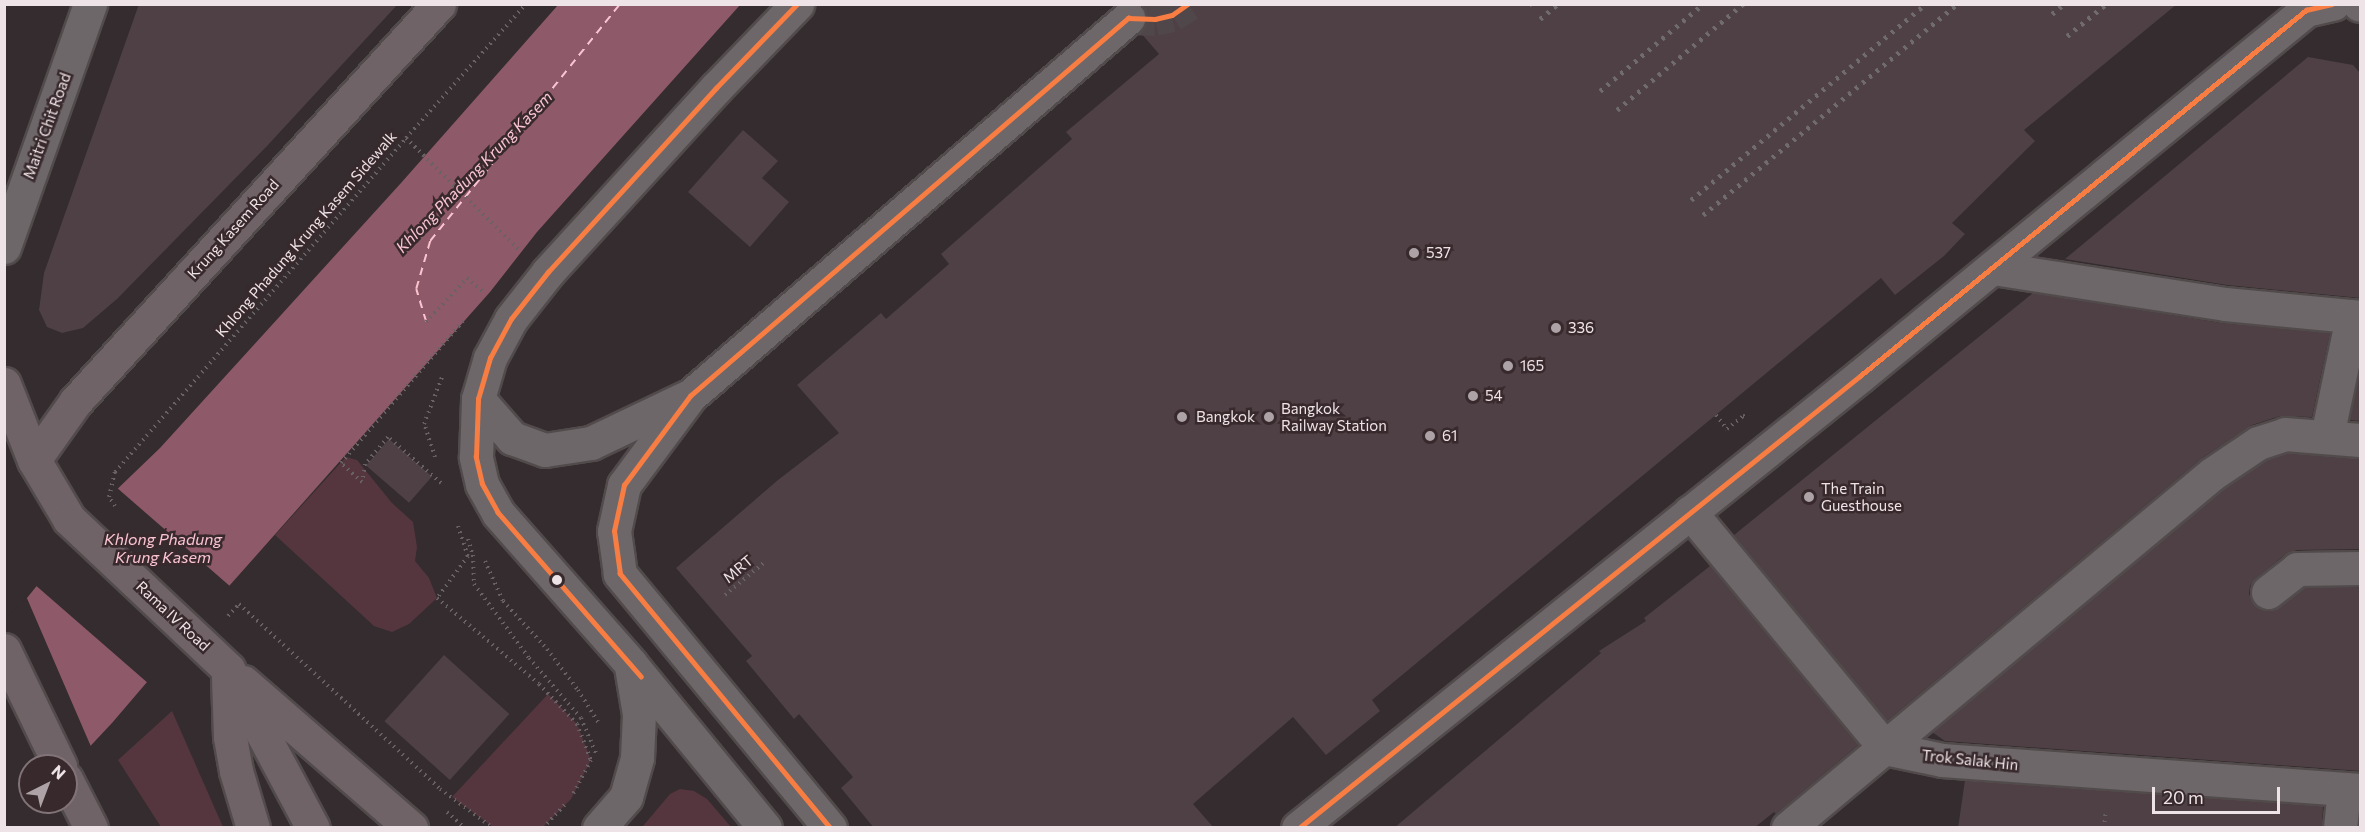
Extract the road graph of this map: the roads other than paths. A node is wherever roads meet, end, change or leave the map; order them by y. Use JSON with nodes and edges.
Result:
{"nodes":[{"id":1,"x":90,"y":4,"type":"edge"},
{"id":2,"x":439,"y":4,"type":"edge"},
{"id":3,"x":797,"y":4,"type":"edge"},
{"id":4,"x":2333,"y":4,"type":"edge"},
{"id":5,"x":1128,"y":18,"type":"tunnel mouth"},
{"id":6,"x":4,"y":247,"type":"edge"},
{"id":7,"x":1993,"y":268,"type":"junction"},
{"id":8,"x":2356,"y":317,"type":"edge"},
{"id":9,"x":4,"y":384,"type":"edge"},
{"id":10,"x":690,"y":396,"type":"junction"},
{"id":11,"x":478,"y":399,"type":"junction"},
{"id":12,"x":2327,"y":436,"type":"junction"},
{"id":13,"x":2361,"y":440,"type":"edge"},
{"id":14,"x":34,"y":460,"type":"junction"},
{"id":15,"x":1690,"y":512,"type":"junction"},
{"id":16,"x":2361,"y":568,"type":"edge"},
{"id":17,"x":2268,"y":592,"type":"dead end"},
{"id":18,"x":4,"y":650,"type":"edge"},
{"id":19,"x":631,"y":664,"type":"junction"},
{"id":20,"x":228,"y":669,"type":"junction"},
{"id":21,"x":1885,"y":748,"type":"junction"},
{"id":22,"x":54,"y":754,"type":"edge"},
{"id":23,"x":2352,"y":789,"type":"edge"},
{"id":24,"x":253,"y":828,"type":"edge"},
{"id":25,"x":313,"y":828,"type":"edge"},
{"id":26,"x":411,"y":828,"type":"edge"},
{"id":27,"x":599,"y":828,"type":"edge"},
{"id":28,"x":765,"y":828,"type":"edge"},
{"id":29,"x":830,"y":828,"type":"edge"},
{"id":30,"x":1298,"y":828,"type":"edge"},
{"id":31,"x":1788,"y":828,"type":"edge"},
{"id":32,"x":2340,"y":828,"type":"edge"}],
"edges":[{"from":1,"to":6,"type":"street","name":"Maitri Chit Road"},
{"from":2,"to":14,"type":"main road","name":"Krung Kasem Road"},
{"from":3,"to":11,"type":"street"},
{"from":4,"to":7,"type":"street"},
{"from":5,"to":10,"type":"street"},
{"from":7,"to":8,"type":"street"},
{"from":7,"to":15,"type":"street"},
{"from":8,"to":12,"type":"street"},
{"from":9,"to":14,"type":"main road","name":"Rama IV Road"},
{"from":10,"to":11,"type":"street"},
{"from":10,"to":29,"type":"street"},
{"from":11,"to":19,"type":"street"},
{"from":12,"to":13,"type":"street"},
{"from":12,"to":21,"type":"street"},
{"from":14,"to":20,"type":"main road","name":"Rama IV Road"},
{"from":15,"to":21,"type":"street"},
{"from":15,"to":30,"type":"street"},
{"from":16,"to":17,"type":"street"},
{"from":18,"to":22,"type":"main road"},
{"from":19,"to":27,"type":"street"},
{"from":19,"to":28,"type":"street"},
{"from":20,"to":24,"type":"main road"},
{"from":20,"to":25,"type":"main road","name":"Rama IV Road"},
{"from":20,"to":26,"type":"main road"},
{"from":21,"to":23,"type":"street","name":"Trok Salak Hin"},
{"from":21,"to":31,"type":"street"},
{"from":23,"to":32,"type":"street"}]}
